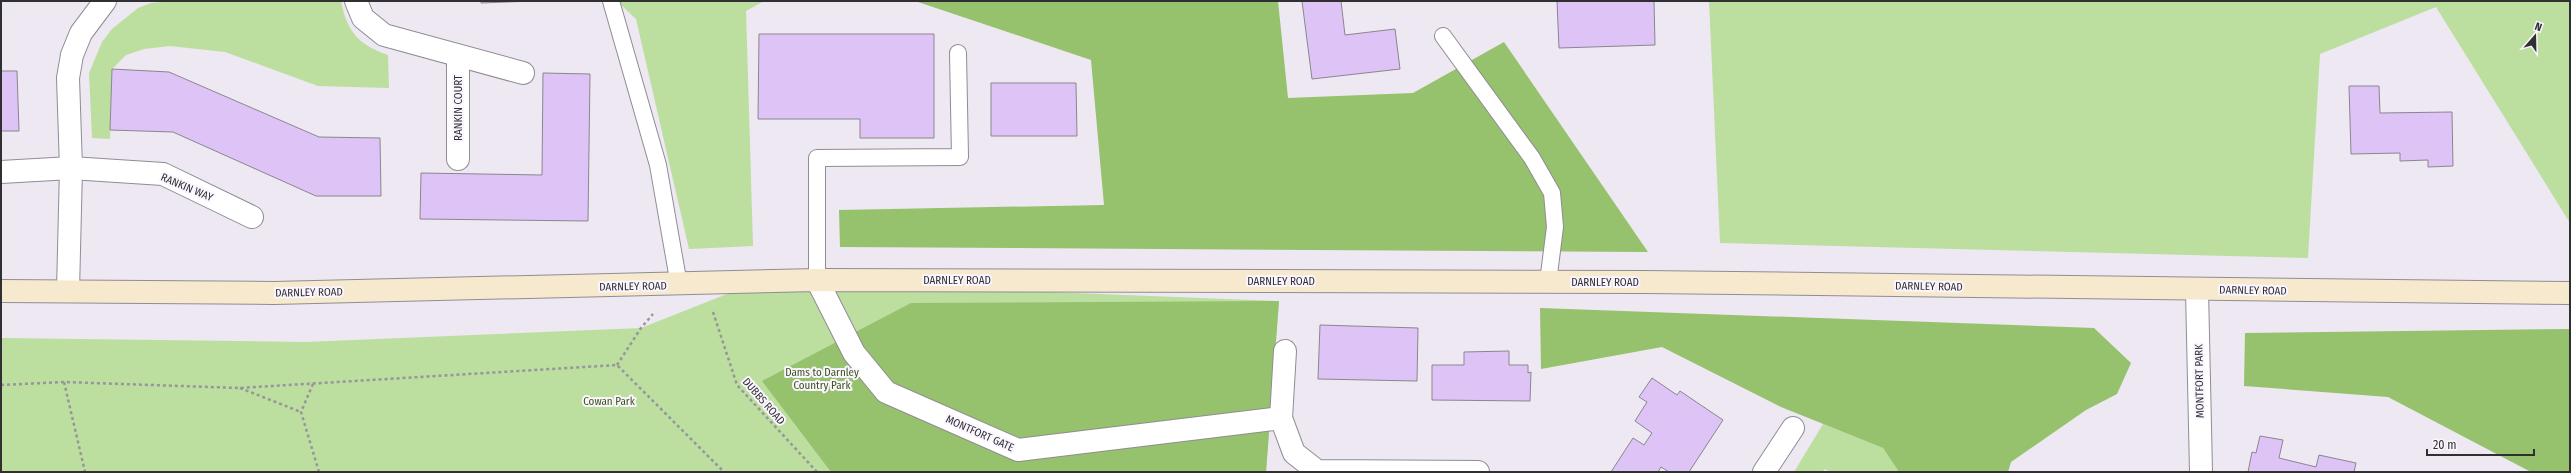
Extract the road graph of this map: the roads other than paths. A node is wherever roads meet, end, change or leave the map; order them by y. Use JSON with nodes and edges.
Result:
{"nodes":[{"id":1,"x":105,"y":1,"type":"edge"},
{"id":2,"x":356,"y":1,"type":"edge"},
{"id":3,"x":611,"y":1,"type":"edge"},
{"id":4,"x":1443,"y":36,"type":"dead end"},
{"id":5,"x":958,"y":53,"type":"dead end"},
{"id":6,"x":458,"y":56,"type":"junction"},
{"id":7,"x":523,"y":73,"type":"dead end"},
{"id":8,"x":458,"y":159,"type":"dead end"},
{"id":9,"x":70,"y":168,"type":"junction"},
{"id":10,"x":1,"y":172,"type":"edge"},
{"id":11,"x":252,"y":217,"type":"dead end"},
{"id":12,"x":817,"y":280,"type":"junction"},
{"id":13,"x":1548,"y":282,"type":"junction"},
{"id":14,"x":679,"y":285,"type":"junction"},
{"id":15,"x":2197,"y":290,"type":"junction"},
{"id":16,"x":1,"y":291,"type":"edge"},
{"id":17,"x":68,"y":291,"type":"junction"},
{"id":18,"x":2566,"y":293,"type":"edge"},
{"id":19,"x":1285,"y":351,"type":"dead end"},
{"id":20,"x":1281,"y":418,"type":"junction"},
{"id":21,"x":1793,"y":428,"type":"dead end"},
{"id":22,"x":1478,"y":472,"type":"edge"},
{"id":23,"x":1764,"y":472,"type":"edge"},
{"id":24,"x":2201,"y":472,"type":"edge"}],
"edges":[{"from":1,"to":9,"type":"street"},
{"from":2,"to":6,"type":"street"},
{"from":3,"to":14,"type":"lane"},
{"from":4,"to":13,"type":"lane"},
{"from":5,"to":12,"type":"lane"},
{"from":6,"to":7,"type":"street"},
{"from":6,"to":8,"type":"street","name":"RANKIN COURT"},
{"from":9,"to":10,"type":"street","name":"RANKIN WAY"},
{"from":9,"to":11,"type":"street","name":"RANKIN WAY"},
{"from":9,"to":17,"type":"street"},
{"from":12,"to":13,"type":"main road","name":"DARNLEY ROAD"},
{"from":12,"to":14,"type":"main road","name":"DARNLEY ROAD"},
{"from":12,"to":20,"type":"street","name":"MONTFORT GATE"},
{"from":13,"to":15,"type":"main road","name":"DARNLEY ROAD"},
{"from":14,"to":17,"type":"main road","name":"DARNLEY ROAD"},
{"from":15,"to":18,"type":"main road","name":"DARNLEY ROAD"},
{"from":15,"to":24,"type":"street","name":"MONTFORT PARK"},
{"from":16,"to":17,"type":"main road","name":"DARNLEY ROAD"},
{"from":19,"to":20,"type":"street"},
{"from":20,"to":22,"type":"street"},
{"from":21,"to":23,"type":"street"}]}
